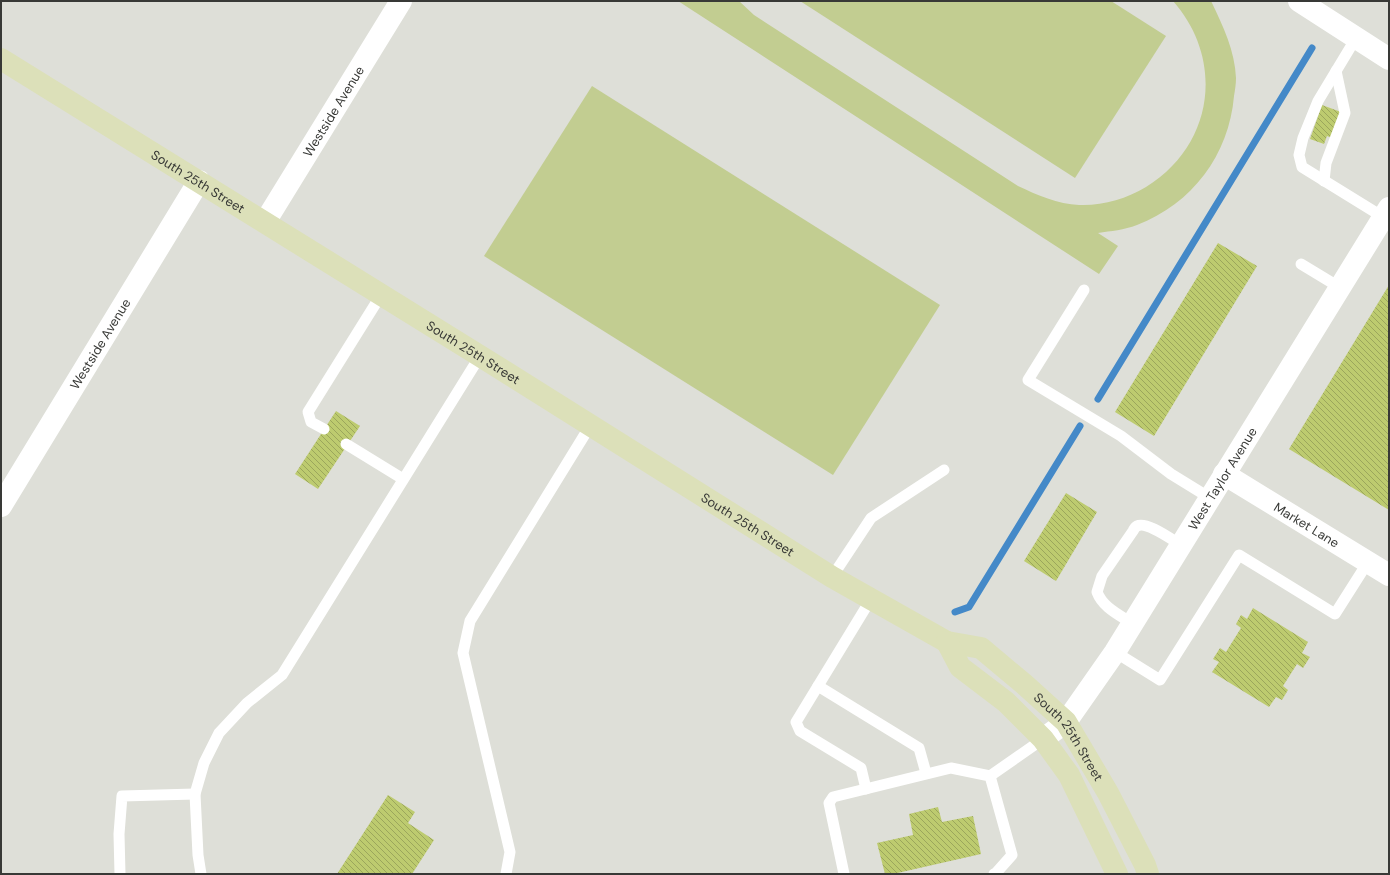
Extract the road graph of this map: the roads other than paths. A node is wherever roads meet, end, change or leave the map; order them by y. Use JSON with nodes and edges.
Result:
{"nodes":[{"id":1,"x":401,"y":1,"type":"edge"},
{"id":2,"x":1298,"y":1,"type":"edge"},
{"id":3,"x":1356,"y":38,"type":"junction"},
{"id":4,"x":1,"y":59,"type":"edge"},
{"id":5,"x":1389,"y":59,"type":"edge"},
{"id":6,"x":1336,"y":71,"type":"junction"},
{"id":7,"x":199,"y":181,"type":"junction"},
{"id":8,"x":1324,"y":181,"type":"junction"},
{"id":9,"x":1386,"y":213,"type":"edge"},
{"id":10,"x":265,"y":222,"type":"junction"},
{"id":11,"x":1302,"y":264,"type":"dead end"},
{"id":12,"x":1339,"y":287,"type":"junction"},
{"id":13,"x":1084,"y":290,"type":"dead end"},
{"id":14,"x":381,"y":295,"type":"junction"},
{"id":15,"x":480,"y":356,"type":"junction"},
{"id":16,"x":590,"y":426,"type":"junction"},
{"id":17,"x":324,"y":429,"type":"dead end"},
{"id":18,"x":346,"y":444,"type":"dead end"},
{"id":19,"x":944,"y":470,"type":"dead end"},
{"id":20,"x":1224,"y":474,"type":"junction"},
{"id":21,"x":403,"y":480,"type":"junction"},
{"id":22,"x":1210,"y":498,"type":"junction"},
{"id":23,"x":1,"y":506,"type":"edge"},
{"id":24,"x":1181,"y":545,"type":"junction"},
{"id":25,"x":1368,"y":562,"type":"junction"},
{"id":26,"x":1389,"y":575,"type":"edge"},
{"id":27,"x":832,"y":576,"type":"junction"},
{"id":28,"x":871,"y":599,"type":"junction"},
{"id":29,"x":1133,"y":624,"type":"junction"},
{"id":30,"x":947,"y":642,"type":"junction"},
{"id":31,"x":1116,"y":652,"type":"junction"},
{"id":32,"x":818,"y":686,"type":"junction"},
{"id":33,"x":1066,"y":722,"type":"junction"},
{"id":34,"x":1043,"y":739,"type":"junction"},
{"id":35,"x":926,"y":773,"type":"junction"},
{"id":36,"x":990,"y":776,"type":"junction"},
{"id":37,"x":866,"y":789,"type":"junction"},
{"id":38,"x":195,"y":794,"type":"junction"},
{"id":39,"x":120,"y":874,"type":"edge"},
{"id":40,"x":201,"y":874,"type":"edge"},
{"id":41,"x":506,"y":874,"type":"edge"},
{"id":42,"x":844,"y":874,"type":"edge"},
{"id":43,"x":994,"y":874,"type":"edge"},
{"id":44,"x":1117,"y":874,"type":"edge"},
{"id":45,"x":1148,"y":874,"type":"edge"}],
"edges":[{"from":1,"to":10,"type":"street","name":"Westside Avenue"},
{"from":2,"to":3,"type":"street"},
{"from":3,"to":5,"type":"street"},
{"from":3,"to":6,"type":"lane"},
{"from":4,"to":7,"type":"main road","name":"South 25th Street"},
{"from":6,"to":8,"type":"lane"},
{"from":6,"to":8,"type":"lane"},
{"from":7,"to":10,"type":"main road","name":"South 25th Street"},
{"from":7,"to":23,"type":"street","name":"Westside Avenue"},
{"from":8,"to":9,"type":"lane"},
{"from":9,"to":12,"type":"street","name":"West Taylor Avenue"},
{"from":10,"to":14,"type":"main road","name":"South 25th Street"},
{"from":11,"to":12,"type":"lane"},
{"from":12,"to":20,"type":"street","name":"West Taylor Avenue"},
{"from":13,"to":22,"type":"lane"},
{"from":14,"to":15,"type":"main road","name":"South 25th Street"},
{"from":14,"to":17,"type":"lane"},
{"from":15,"to":16,"type":"main road","name":"South 25th Street"},
{"from":15,"to":21,"type":"lane"},
{"from":16,"to":27,"type":"main road","name":"South 25th Street"},
{"from":16,"to":41,"type":"lane"},
{"from":18,"to":21,"type":"lane"},
{"from":19,"to":27,"type":"lane"},
{"from":20,"to":22,"type":"street","name":"West Taylor Avenue"},
{"from":20,"to":25,"type":"street","name":"Market Lane"},
{"from":21,"to":38,"type":"lane"},
{"from":22,"to":24,"type":"street","name":"West Taylor Avenue"},
{"from":24,"to":29,"type":"street","name":"West Taylor Avenue"},
{"from":24,"to":29,"type":"lane"},
{"from":25,"to":26,"type":"street","name":"Market Lane"},
{"from":25,"to":31,"type":"lane"},
{"from":27,"to":28,"type":"main road","name":"South 25th Street"},
{"from":28,"to":30,"type":"main road","name":"South 25th Street"},
{"from":28,"to":32,"type":"lane"},
{"from":29,"to":31,"type":"street","name":"West Taylor Avenue"},
{"from":30,"to":33,"type":"main road","name":"South 25th Street"},
{"from":30,"to":34,"type":"main road","name":"South 25th Street"},
{"from":31,"to":33,"type":"street","name":"West Taylor Avenue"},
{"from":32,"to":35,"type":"lane"},
{"from":32,"to":37,"type":"lane"},
{"from":33,"to":34,"type":"street","name":"West Taylor Avenue"},
{"from":33,"to":45,"type":"main road","name":"South 25th Street"},
{"from":34,"to":36,"type":"lane"},
{"from":34,"to":44,"type":"main road","name":"South 25th Street"},
{"from":35,"to":36,"type":"lane"},
{"from":35,"to":37,"type":"lane"},
{"from":36,"to":43,"type":"lane"},
{"from":37,"to":42,"type":"lane"},
{"from":38,"to":39,"type":"lane"},
{"from":38,"to":40,"type":"lane"}]}
